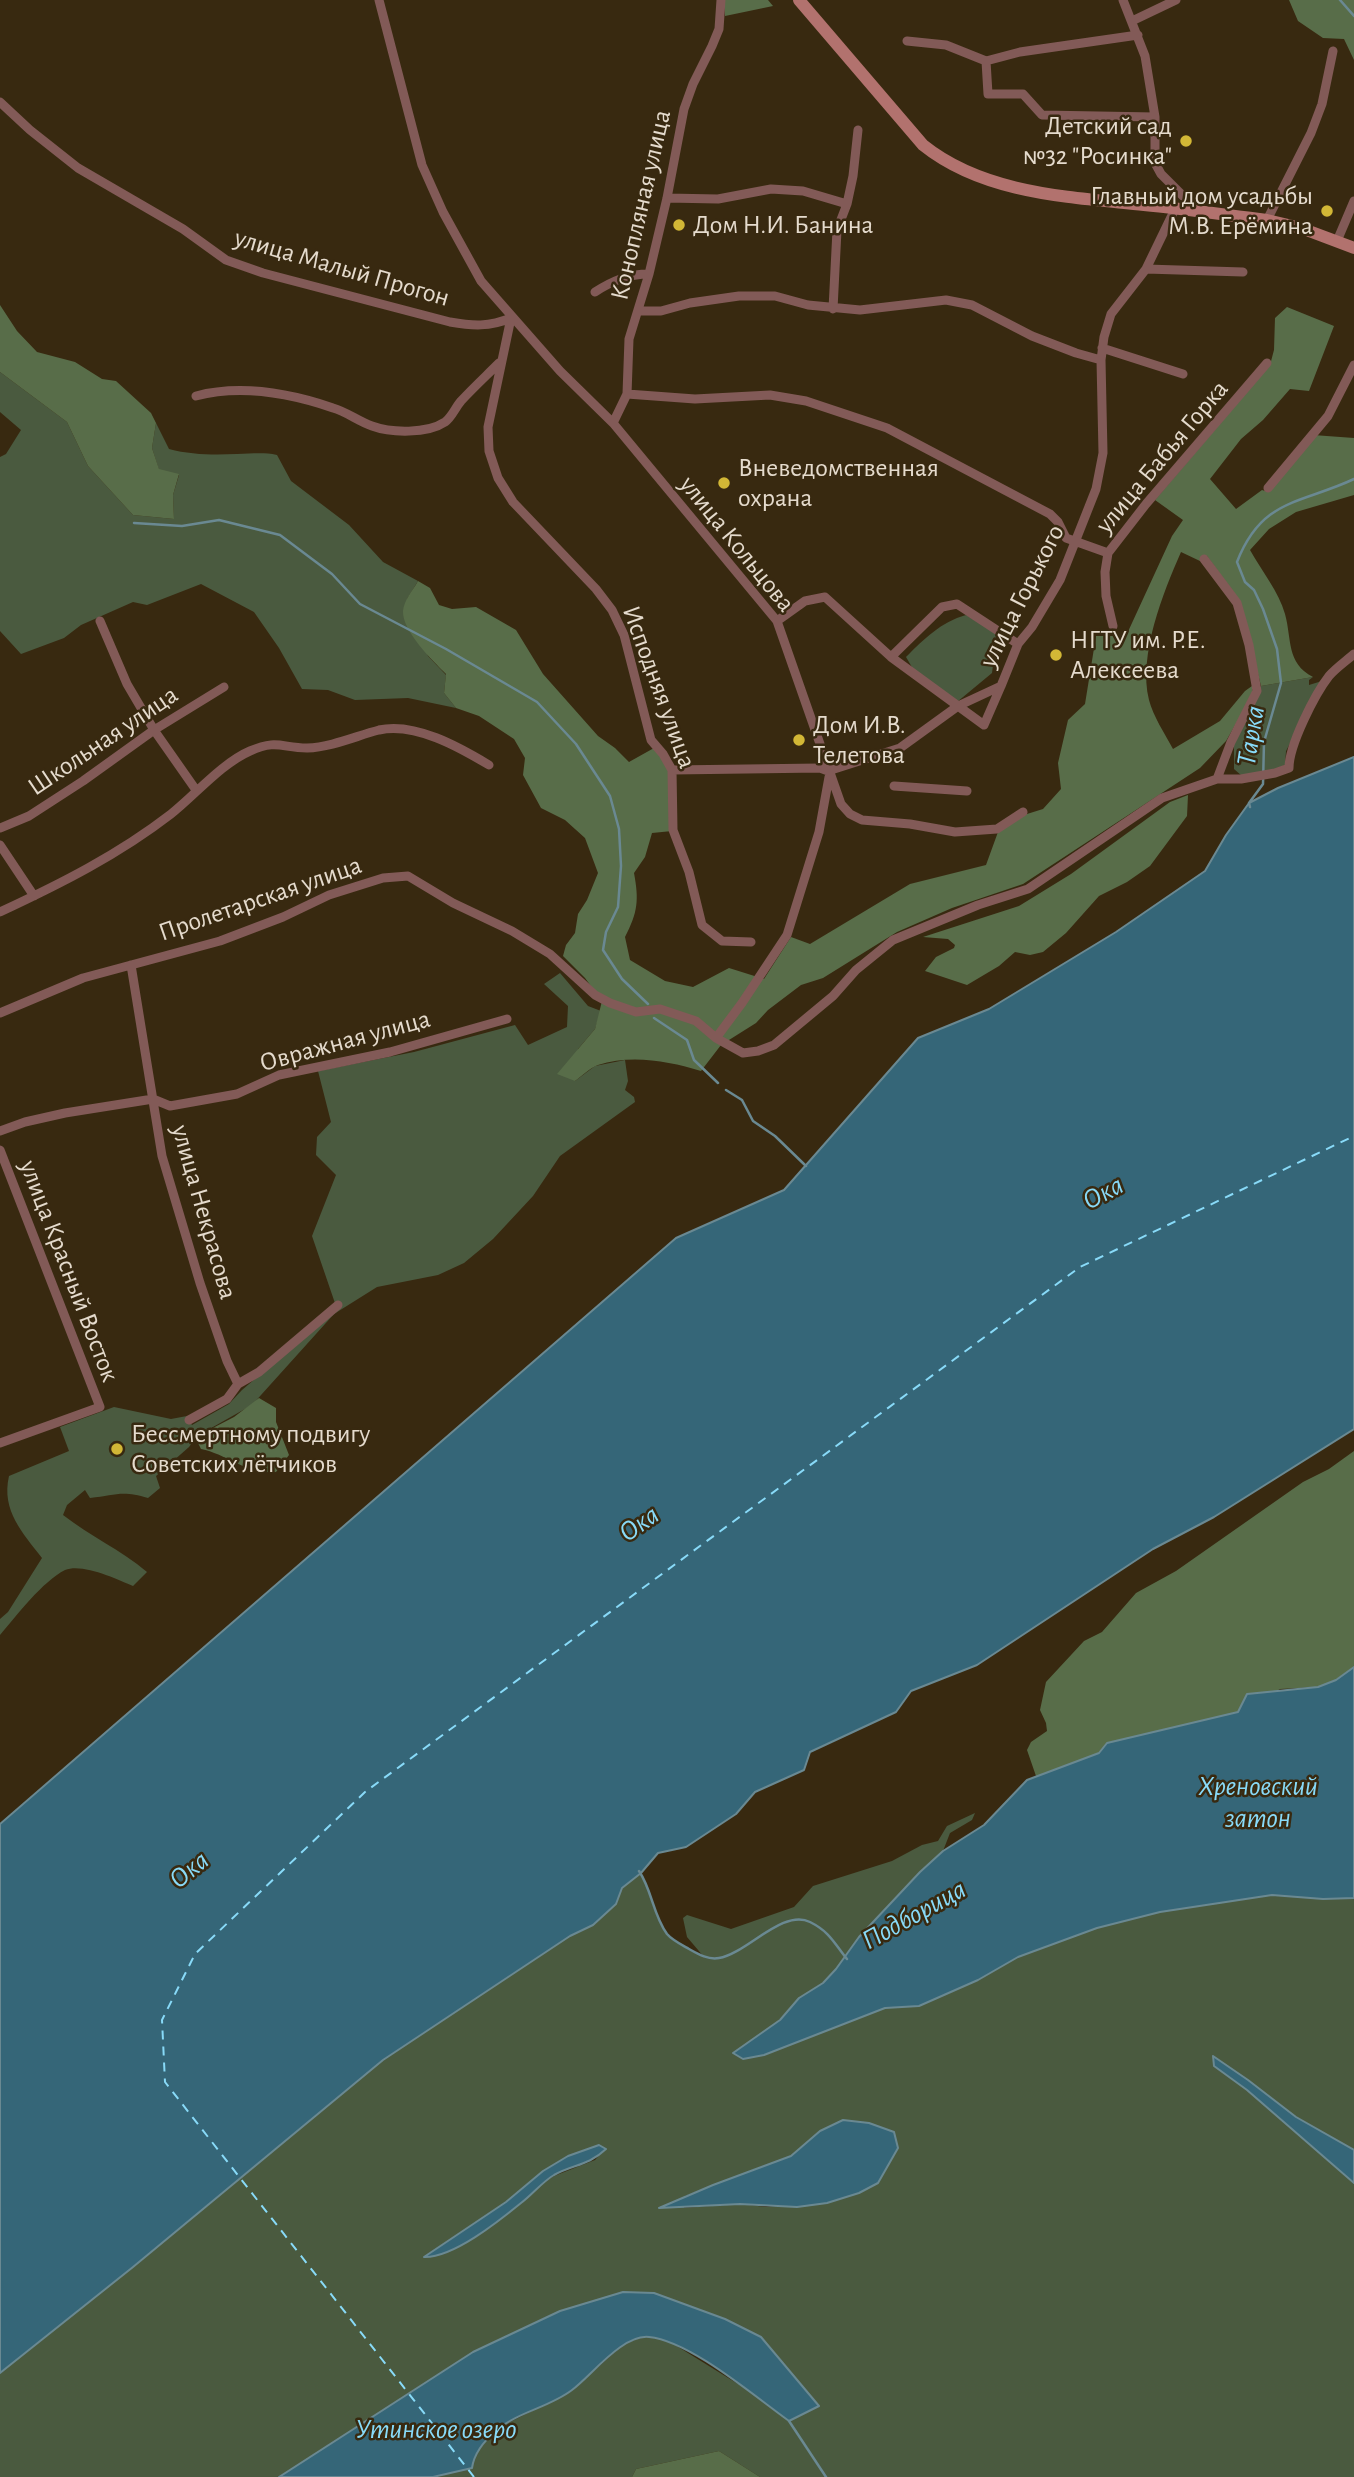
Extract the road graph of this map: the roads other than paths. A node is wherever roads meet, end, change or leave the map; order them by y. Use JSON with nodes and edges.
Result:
{"nodes":[{"id":1,"x":379,"y":0,"type":"edge"},
{"id":2,"x":721,"y":0,"type":"edge"},
{"id":3,"x":799,"y":0,"type":"edge"},
{"id":4,"x":1123,"y":0,"type":"edge"},
{"id":5,"x":1176,"y":0,"type":"edge"},
{"id":6,"x":1132,"y":21,"type":"junction"},
{"id":7,"x":1138,"y":35,"type":"junction"},
{"id":8,"x":907,"y":41,"type":"dead end"},
{"id":9,"x":1333,"y":51,"type":"dead end"},
{"id":10,"x":986,"y":61,"type":"junction"},
{"id":11,"x":0,"y":102,"type":"edge"},
{"id":12,"x":1155,"y":117,"type":"junction"},
{"id":13,"x":858,"y":130,"type":"dead end"},
{"id":14,"x":667,"y":198,"type":"junction"},
{"id":15,"x":1354,"y":201,"type":"edge"},
{"id":16,"x":848,"y":204,"type":"junction"},
{"id":17,"x":1175,"y":209,"type":"junction"},
{"id":18,"x":1199,"y":212,"type":"junction"},
{"id":19,"x":1267,"y":220,"type":"junction"},
{"id":20,"x":1337,"y":241,"type":"junction"},
{"id":21,"x":1354,"y":248,"type":"edge"},
{"id":22,"x":1146,"y":269,"type":"junction"},
{"id":23,"x":1242,"y":272,"type":"dead end"},
{"id":24,"x":649,"y":274,"type":"junction"},
{"id":25,"x":594,"y":292,"type":"dead end"},
{"id":26,"x":834,"y":309,"type":"junction"},
{"id":27,"x":638,"y":311,"type":"junction"},
{"id":28,"x":511,"y":318,"type":"junction"},
{"id":29,"x":1102,"y":348,"type":"junction"},
{"id":30,"x":1101,"y":360,"type":"junction"},
{"id":31,"x":500,"y":362,"type":"junction"},
{"id":32,"x":1267,"y":363,"type":"dead end"},
{"id":33,"x":1354,"y":365,"type":"edge"},
{"id":34,"x":1183,"y":374,"type":"dead end"},
{"id":35,"x":626,"y":394,"type":"junction"},
{"id":36,"x":196,"y":396,"type":"dead end"},
{"id":37,"x":613,"y":423,"type":"junction"},
{"id":38,"x":1268,"y":488,"type":"dead end"},
{"id":39,"x":1075,"y":542,"type":"junction"},
{"id":40,"x":1108,"y":553,"type":"junction"},
{"id":41,"x":1204,"y":559,"type":"dead end"},
{"id":42,"x":100,"y":621,"type":"dead end"},
{"id":43,"x":776,"y":621,"type":"junction"},
{"id":44,"x":1112,"y":626,"type":"dead end"},
{"id":45,"x":1018,"y":644,"type":"junction"},
{"id":46,"x":1354,"y":654,"type":"edge"},
{"id":47,"x":891,"y":657,"type":"junction"},
{"id":48,"x":1001,"y":686,"type":"junction"},
{"id":49,"x":224,"y":687,"type":"dead end"},
{"id":50,"x":958,"y":706,"type":"junction"},
{"id":51,"x":154,"y":730,"type":"junction"},
{"id":52,"x":489,"y":765,"type":"dead end"},
{"id":53,"x":672,"y":769,"type":"junction"},
{"id":54,"x":828,"y":774,"type":"junction"},
{"id":55,"x":1217,"y":779,"type":"junction"},
{"id":56,"x":894,"y":786,"type":"dead end"},
{"id":57,"x":196,"y":790,"type":"junction"},
{"id":58,"x":967,"y":791,"type":"dead end"},
{"id":59,"x":1023,"y":812,"type":"dead end"},
{"id":60,"x":1,"y":824,"type":"edge"},
{"id":61,"x":0,"y":845,"type":"edge"},
{"id":62,"x":34,"y":896,"type":"junction"},
{"id":63,"x":0,"y":912,"type":"edge"},
{"id":64,"x":751,"y":942,"type":"dead end"},
{"id":65,"x":131,"y":965,"type":"junction"},
{"id":66,"x":0,"y":1013,"type":"edge"},
{"id":67,"x":507,"y":1019,"type":"dead end"},
{"id":68,"x":716,"y":1038,"type":"junction"},
{"id":69,"x":153,"y":1098,"type":"junction"},
{"id":70,"x":0,"y":1131,"type":"edge"},
{"id":71,"x":0,"y":1150,"type":"edge"},
{"id":72,"x":338,"y":1305,"type":"dead end"},
{"id":73,"x":238,"y":1384,"type":"junction"},
{"id":74,"x":189,"y":1420,"type":"dead end"},
{"id":75,"x":0,"y":1443,"type":"edge"}],
"edges":[{"from":1,"to":28,"type":"street","name":"улица Кольцова"},
{"from":2,"to":14,"type":"street","name":"Конопляная улица"},
{"from":3,"to":17,"type":"main road"},
{"from":4,"to":6,"type":"street"},
{"from":5,"to":6,"type":"street"},
{"from":6,"to":7,"type":"street"},
{"from":7,"to":10,"type":"street"},
{"from":7,"to":12,"type":"street"},
{"from":8,"to":10,"type":"street"},
{"from":9,"to":19,"type":"street"},
{"from":10,"to":12,"type":"street"},
{"from":11,"to":28,"type":"street","name":"улица Малый Прогон"},
{"from":12,"to":18,"type":"street"},
{"from":13,"to":16,"type":"street"},
{"from":14,"to":16,"type":"street"},
{"from":14,"to":24,"type":"street","name":"Конопляная улица"},
{"from":15,"to":20,"type":"street"},
{"from":16,"to":26,"type":"street"},
{"from":17,"to":18,"type":"main road"},
{"from":17,"to":22,"type":"street","name":"улица Горького"},
{"from":18,"to":19,"type":"main road"},
{"from":19,"to":20,"type":"main road"},
{"from":20,"to":21,"type":"main road"},
{"from":22,"to":23,"type":"street"},
{"from":22,"to":29,"type":"street","name":"улица Горького"},
{"from":24,"to":25,"type":"street"},
{"from":24,"to":27,"type":"street","name":"Конопляная улица"},
{"from":26,"to":27,"type":"street"},
{"from":26,"to":30,"type":"street"},
{"from":27,"to":35,"type":"street","name":"Конопляная улица"},
{"from":28,"to":31,"type":"street","name":"Исподняя улица"},
{"from":28,"to":37,"type":"street","name":"улица Кольцова"},
{"from":29,"to":30,"type":"street","name":"улица Горького"},
{"from":29,"to":34,"type":"street"},
{"from":30,"to":39,"type":"street","name":"улица Горького"},
{"from":31,"to":36,"type":"street"},
{"from":31,"to":53,"type":"street","name":"Исподняя улица"},
{"from":32,"to":40,"type":"street","name":"улица Бабья Горка"},
{"from":33,"to":38,"type":"street"},
{"from":35,"to":37,"type":"street","name":"Конопляная улица"},
{"from":35,"to":39,"type":"street"},
{"from":37,"to":43,"type":"street","name":"улица Кольцова"},
{"from":39,"to":40,"type":"street"},
{"from":39,"to":45,"type":"street","name":"улица Горького"},
{"from":40,"to":44,"type":"street","name":"улица Бабья Горка"},
{"from":41,"to":55,"type":"street"},
{"from":42,"to":51,"type":"street"},
{"from":43,"to":47,"type":"street"},
{"from":43,"to":54,"type":"street","name":"улица Кольцова"},
{"from":45,"to":47,"type":"street"},
{"from":45,"to":48,"type":"street","name":"улица Горького"},
{"from":46,"to":55,"type":"street"},
{"from":47,"to":50,"type":"street"},
{"from":48,"to":50,"type":"street","name":"улица Горького"},
{"from":48,"to":50,"type":"street"},
{"from":49,"to":51,"type":"street","name":"Школьная улица"},
{"from":50,"to":54,"type":"street","name":"улица Горького"},
{"from":51,"to":57,"type":"street"},
{"from":51,"to":60,"type":"street","name":"Школьная улица"},
{"from":52,"to":57,"type":"street"},
{"from":53,"to":54,"type":"street"},
{"from":53,"to":64,"type":"street","name":"Исподняя улица"},
{"from":54,"to":59,"type":"street","name":"улица Кольцова"},
{"from":54,"to":68,"type":"street","name":"улица Кольцова"},
{"from":55,"to":68,"type":"street","name":"Пролетарская улица"},
{"from":56,"to":58,"type":"street"},
{"from":57,"to":62,"type":"street"},
{"from":61,"to":62,"type":"street"},
{"from":62,"to":63,"type":"street"},
{"from":65,"to":66,"type":"street","name":"Пролетарская улица"},
{"from":65,"to":68,"type":"street","name":"Пролетарская улица"},
{"from":65,"to":69,"type":"street","name":"улица Некрасова"},
{"from":67,"to":69,"type":"street","name":"Овражная улица"},
{"from":69,"to":70,"type":"street","name":"Овражная улица"},
{"from":69,"to":73,"type":"street","name":"улица Некрасова"},
{"from":71,"to":75,"type":"street","name":"улица Красный Восток"},
{"from":72,"to":73,"type":"street"},
{"from":73,"to":74,"type":"street"}]}
